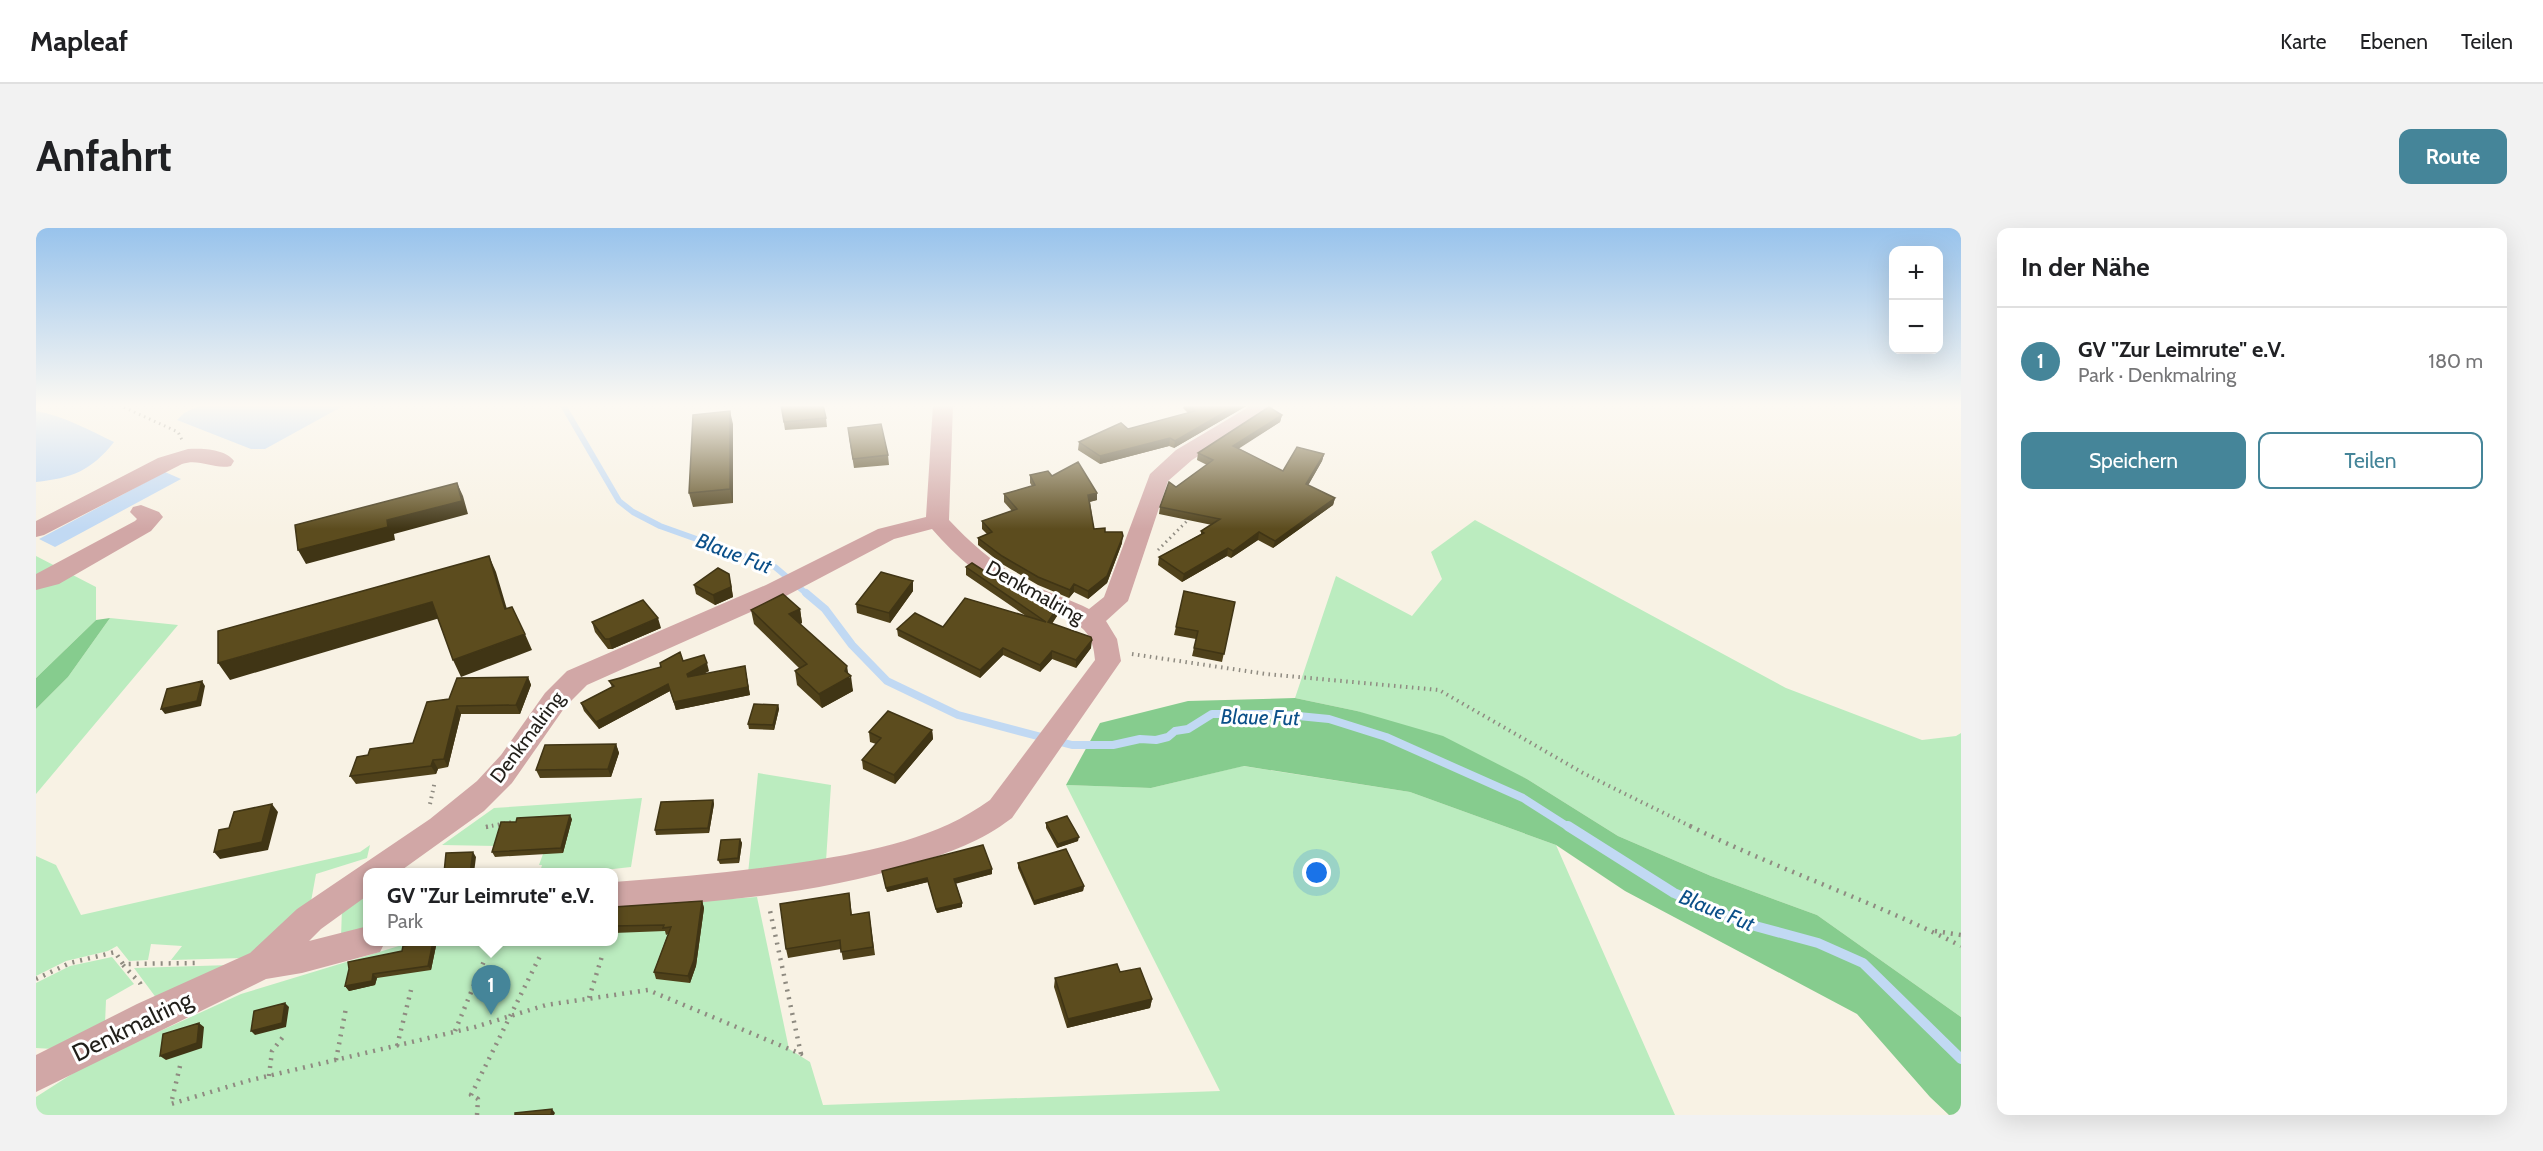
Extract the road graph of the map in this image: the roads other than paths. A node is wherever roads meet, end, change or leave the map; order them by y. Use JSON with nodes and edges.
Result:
{"nodes":[{"id":1,"x":941,"y":446,"type":"edge"},
{"id":2,"x":1198,"y":446,"type":"edge"},
{"id":3,"x":223,"y":461,"type":"dead end"},
{"id":4,"x":141,"y":512,"type":"dead end"},
{"id":5,"x":937,"y":521,"type":"junction"},
{"id":6,"x":36,"y":530,"type":"edge"},
{"id":7,"x":36,"y":582,"type":"edge"},
{"id":8,"x":1090,"y":621,"type":"junction"},
{"id":9,"x":381,"y":868,"type":"edge"},
{"id":10,"x":363,"y":881,"type":"edge"},
{"id":11,"x":618,"y":896,"type":"edge"},
{"id":12,"x":363,"y":942,"type":"edge"},
{"id":13,"x":253,"y":968,"type":"junction"},
{"id":14,"x":36,"y":1074,"type":"edge"}],
"edges":[{"from":1,"to":5,"type":"street"},
{"from":2,"to":8,"type":"street"},
{"from":3,"to":6,"type":"street"},
{"from":4,"to":7,"type":"street"},
{"from":5,"to":8,"type":"street","name":"Denkmalring"},
{"from":5,"to":9,"type":"street","name":"Denkmalring"},
{"from":8,"to":11,"type":"street","name":"Denkmalring"},
{"from":10,"to":13,"type":"street","name":"Denkmalring"},
{"from":12,"to":13,"type":"street","name":"Denkmalring"},
{"from":13,"to":14,"type":"street","name":"Denkmalring"}]}
